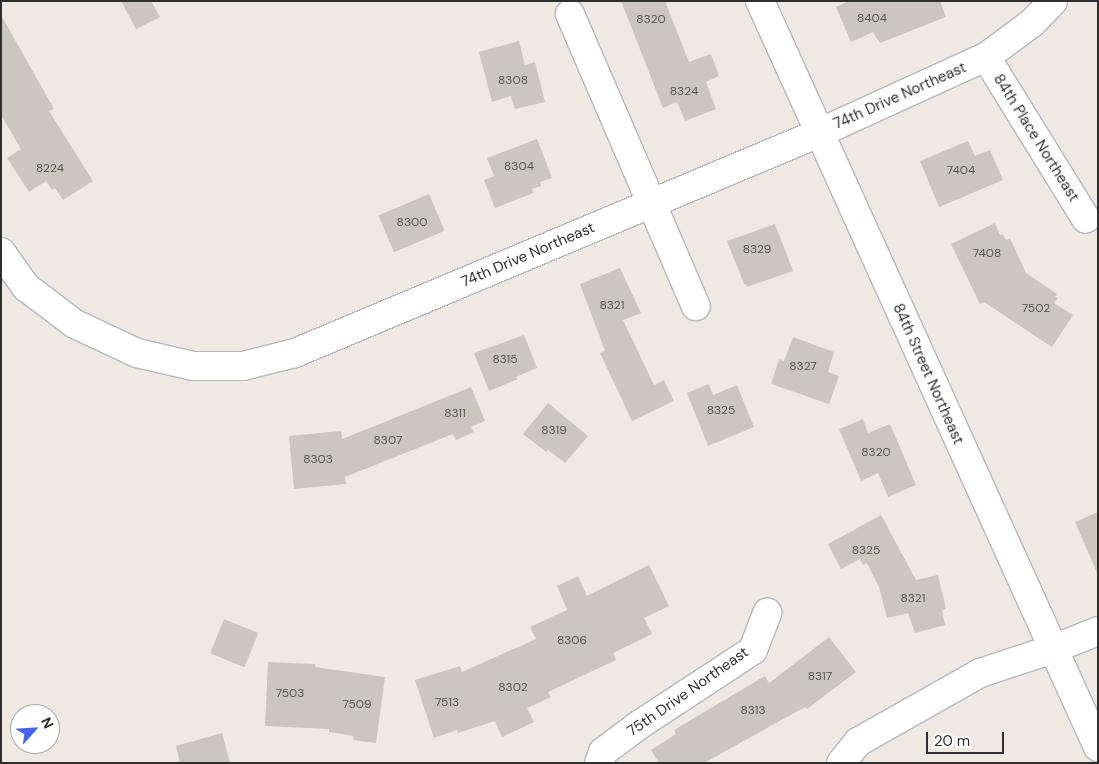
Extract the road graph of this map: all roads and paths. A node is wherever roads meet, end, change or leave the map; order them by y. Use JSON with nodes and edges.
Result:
{"nodes":[{"id":1,"x":760,"y":1,"type":"edge"},
{"id":2,"x":1053,"y":1,"type":"edge"},
{"id":3,"x":570,"y":14,"type":"dead end"},
{"id":4,"x":986,"y":57,"type":"junction"},
{"id":5,"x":819,"y":133,"type":"junction"},
{"id":6,"x":651,"y":204,"type":"junction"},
{"id":7,"x":1086,"y":219,"type":"dead end"},
{"id":8,"x":1,"y":252,"type":"edge"},
{"id":9,"x":696,"y":306,"type":"dead end"},
{"id":10,"x":767,"y":613,"type":"dead end"},
{"id":11,"x":1098,"y":631,"type":"edge"},
{"id":12,"x":1053,"y":649,"type":"junction"},
{"id":13,"x":1098,"y":747,"type":"edge"},
{"id":14,"x":599,"y":763,"type":"edge"},
{"id":15,"x":841,"y":763,"type":"edge"}],
"edges":[{"from":1,"to":5,"type":"street","name":"84th Street Northeast"},
{"from":2,"to":4,"type":"street","name":"74th Drive Northeast"},
{"from":3,"to":6,"type":"street"},
{"from":4,"to":5,"type":"street","name":"74th Drive Northeast"},
{"from":4,"to":7,"type":"street","name":"84th Place Northeast"},
{"from":5,"to":6,"type":"street","name":"74th Drive Northeast"},
{"from":5,"to":12,"type":"street","name":"84th Street Northeast"},
{"from":6,"to":8,"type":"street","name":"74th Drive Northeast"},
{"from":6,"to":9,"type":"street"},
{"from":10,"to":14,"type":"street","name":"75th Drive Northeast"},
{"from":11,"to":12,"type":"street"},
{"from":12,"to":13,"type":"street","name":"84th Street Northeast"},
{"from":12,"to":15,"type":"street"}]}
